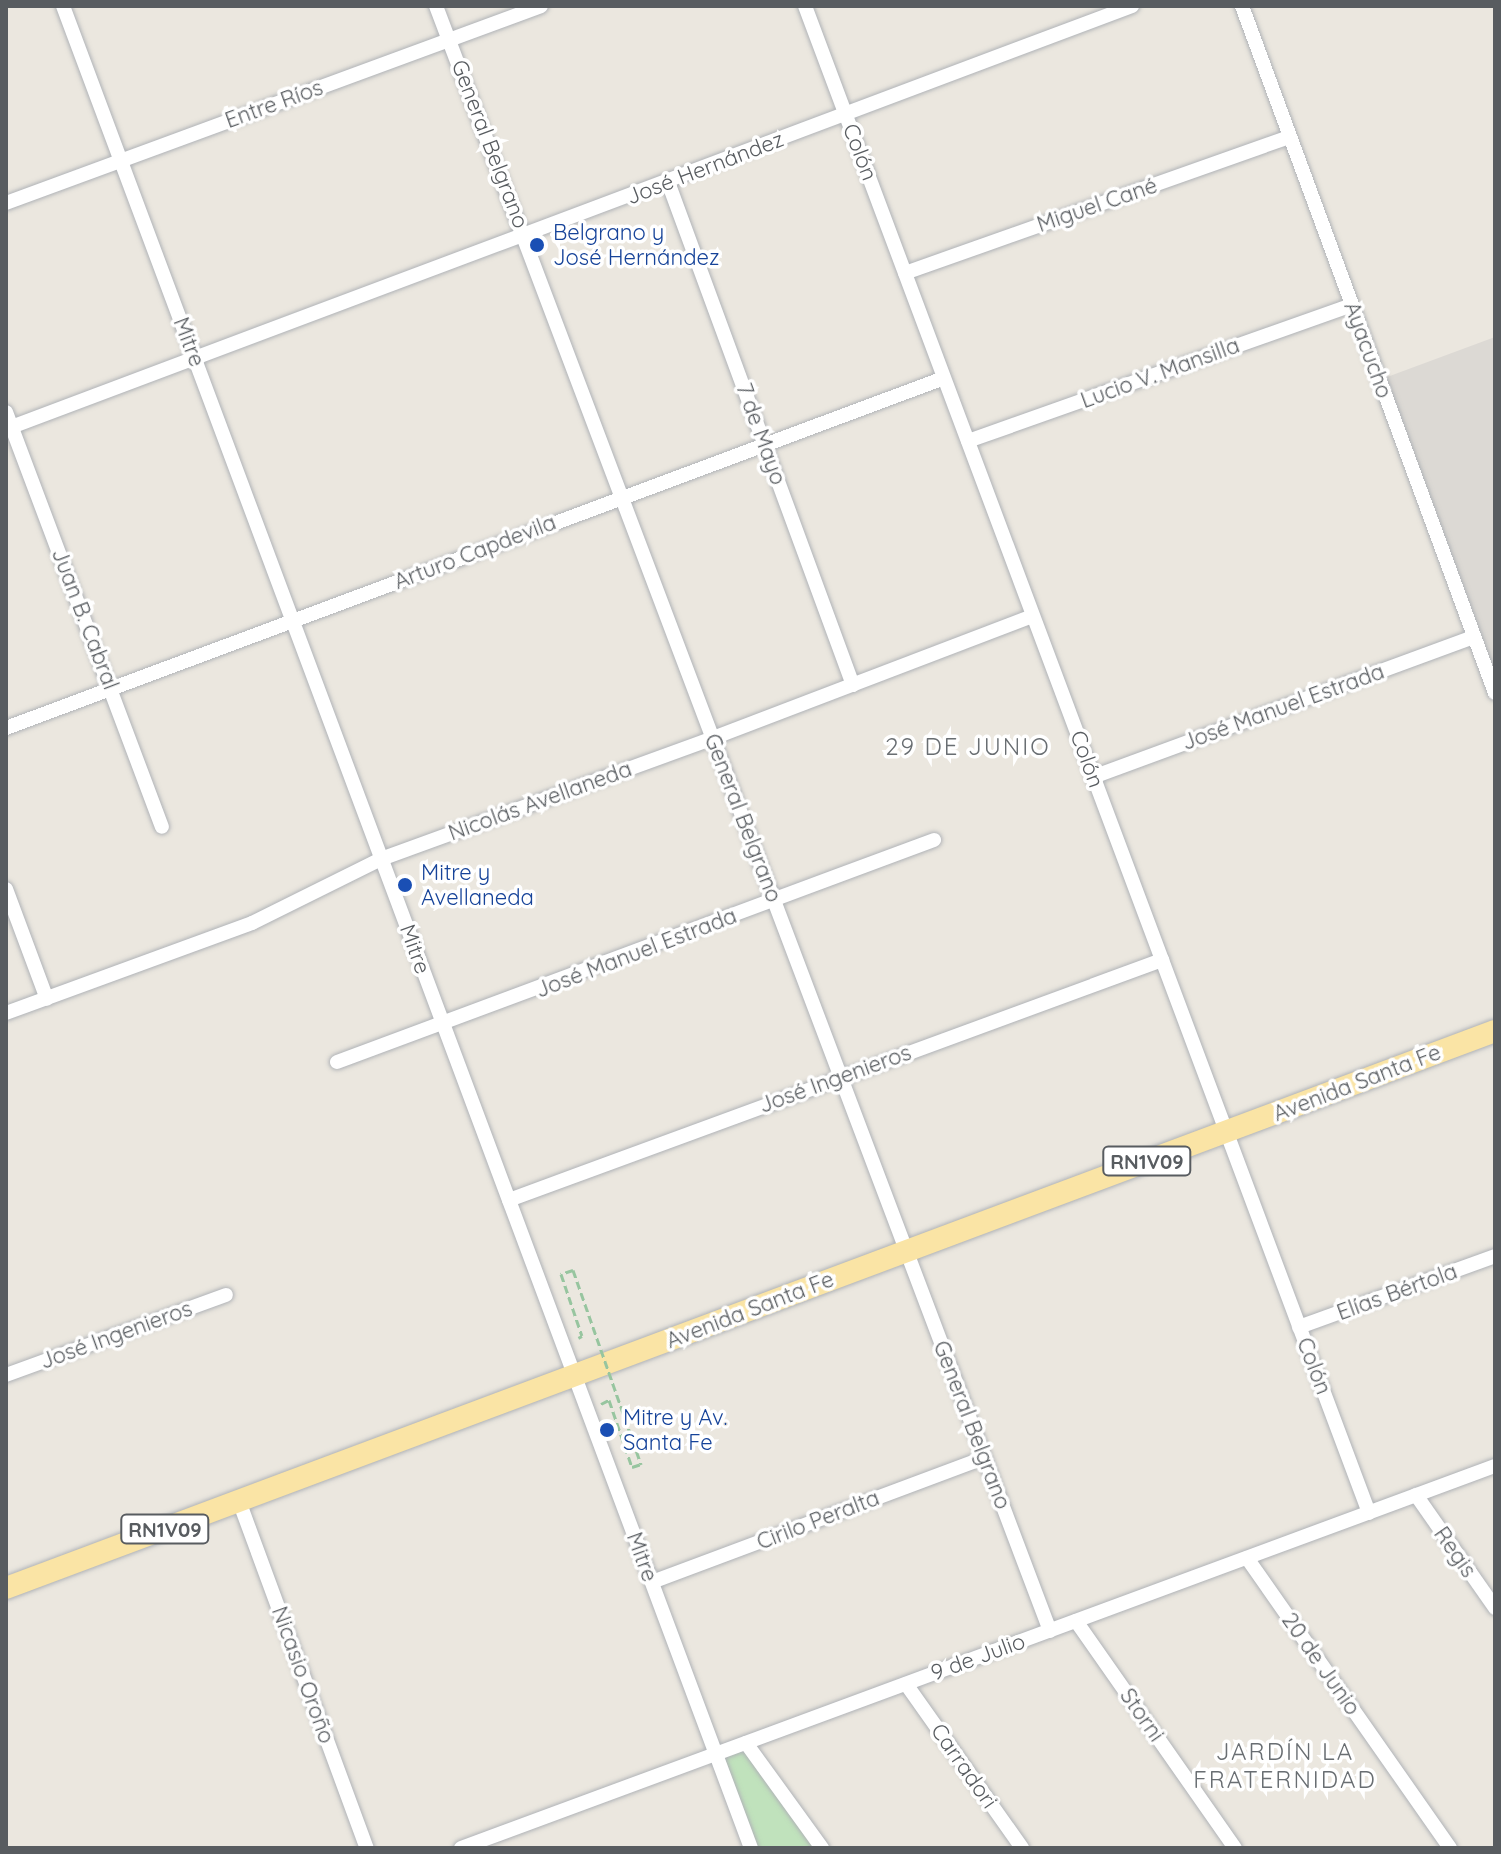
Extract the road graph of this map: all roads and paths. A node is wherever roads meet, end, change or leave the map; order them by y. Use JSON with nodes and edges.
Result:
{"nodes":[{"id":1,"x":63,"y":6,"type":"edge"},
{"id":2,"x":436,"y":6,"type":"edge"},
{"id":3,"x":541,"y":6,"type":"edge"},
{"id":4,"x":805,"y":6,"type":"edge"},
{"id":5,"x":1132,"y":6,"type":"edge"},
{"id":6,"x":1242,"y":6,"type":"edge"},
{"id":7,"x":451,"y":39,"type":"junction"},
{"id":8,"x":846,"y":115,"type":"junction"},
{"id":9,"x":1290,"y":137,"type":"junction"},
{"id":10,"x":121,"y":160,"type":"junction"},
{"id":11,"x":668,"y":182,"type":"junction"},
{"id":12,"x":6,"y":203,"type":"edge"},
{"id":13,"x":525,"y":237,"type":"junction"},
{"id":14,"x":905,"y":273,"type":"junction"},
{"id":15,"x":1352,"y":305,"type":"junction"},
{"id":16,"x":195,"y":359,"type":"junction"},
{"id":17,"x":944,"y":378,"type":"junction"},
{"id":18,"x":8,"y":423,"type":"edge"},
{"id":19,"x":968,"y":441,"type":"junction"},
{"id":20,"x":764,"y":443,"type":"junction"},
{"id":21,"x":623,"y":497,"type":"junction"},
{"id":22,"x":1033,"y":616,"type":"junction"},
{"id":23,"x":293,"y":621,"type":"junction"},
{"id":24,"x":1474,"y":637,"type":"junction"},
{"id":25,"x":853,"y":685,"type":"junction"},
{"id":26,"x":111,"y":689,"type":"junction"},
{"id":27,"x":1495,"y":693,"type":"edge"},
{"id":28,"x":6,"y":728,"type":"edge"},
{"id":29,"x":713,"y":738,"type":"junction"},
{"id":30,"x":1093,"y":777,"type":"junction"},
{"id":31,"x":162,"y":827,"type":"dead end"},
{"id":32,"x":934,"y":840,"type":"dead end"},
{"id":33,"x":381,"y":859,"type":"junction"},
{"id":34,"x":6,"y":889,"type":"edge"},
{"id":35,"x":775,"y":901,"type":"junction"},
{"id":36,"x":1162,"y":960,"type":"junction"},
{"id":37,"x":47,"y":999,"type":"junction"},
{"id":38,"x":6,"y":1013,"type":"edge"},
{"id":39,"x":444,"y":1025,"type":"junction"},
{"id":40,"x":1495,"y":1031,"type":"edge"},
{"id":41,"x":337,"y":1062,"type":"dead end"},
{"id":42,"x":841,"y":1077,"type":"junction"},
{"id":43,"x":1226,"y":1132,"type":"junction"},
{"id":44,"x":509,"y":1200,"type":"junction"},
{"id":45,"x":907,"y":1251,"type":"junction"},
{"id":46,"x":1495,"y":1256,"type":"edge"},
{"id":47,"x":226,"y":1295,"type":"dead end"},
{"id":48,"x":1299,"y":1327,"type":"junction"},
{"id":49,"x":563,"y":1344,"type":"junction"},
{"id":50,"x":6,"y":1375,"type":"edge"},
{"id":51,"x":575,"y":1376,"type":"junction"},
{"id":52,"x":588,"y":1411,"type":"junction"},
{"id":53,"x":984,"y":1458,"type":"junction"},
{"id":54,"x":1495,"y":1466,"type":"edge"},
{"id":55,"x":1416,"y":1495,"type":"junction"},
{"id":56,"x":239,"y":1501,"type":"junction"},
{"id":57,"x":1369,"y":1513,"type":"junction"},
{"id":58,"x":1247,"y":1558,"type":"junction"},
{"id":59,"x":652,"y":1582,"type":"junction"},
{"id":60,"x":6,"y":1588,"type":"edge"},
{"id":61,"x":1495,"y":1608,"type":"edge"},
{"id":62,"x":1076,"y":1621,"type":"junction"},
{"id":63,"x":1050,"y":1631,"type":"junction"},
{"id":64,"x":906,"y":1684,"type":"junction"},
{"id":65,"x":746,"y":1743,"type":"junction"},
{"id":66,"x":716,"y":1754,"type":"junction"},
{"id":67,"x":367,"y":1848,"type":"edge"},
{"id":68,"x":461,"y":1848,"type":"edge"},
{"id":69,"x":751,"y":1848,"type":"edge"},
{"id":70,"x":822,"y":1848,"type":"edge"},
{"id":71,"x":1022,"y":1848,"type":"edge"},
{"id":72,"x":1235,"y":1848,"type":"edge"},
{"id":73,"x":1450,"y":1848,"type":"edge"}],
"edges":[{"from":1,"to":10,"type":"street","name":"Mitre"},
{"from":2,"to":7,"type":"street","name":"General Belgrano"},
{"from":3,"to":7,"type":"street","name":"Entre Ríos"},
{"from":4,"to":8,"type":"street","name":"Colón"},
{"from":5,"to":8,"type":"street","name":"José Hernández"},
{"from":6,"to":9,"type":"street","name":"Ayacucho"},
{"from":7,"to":10,"type":"street","name":"Entre Ríos"},
{"from":7,"to":13,"type":"street","name":"General Belgrano"},
{"from":8,"to":11,"type":"street","name":"José Hernández"},
{"from":8,"to":14,"type":"street","name":"Colón"},
{"from":9,"to":14,"type":"street","name":"Miguel Cané"},
{"from":9,"to":15,"type":"street","name":"Ayacucho"},
{"from":10,"to":12,"type":"street","name":"Entre Ríos"},
{"from":10,"to":16,"type":"street","name":"Mitre"},
{"from":11,"to":13,"type":"street","name":"José Hernández"},
{"from":11,"to":20,"type":"street","name":"7 de Mayo"},
{"from":13,"to":16,"type":"street","name":"José Hernández"},
{"from":13,"to":21,"type":"street","name":"General Belgrano"},
{"from":14,"to":17,"type":"street","name":"Colón"},
{"from":15,"to":19,"type":"street","name":"Lucio V. Mansilla"},
{"from":15,"to":24,"type":"street","name":"Ayacucho"},
{"from":16,"to":18,"type":"street","name":"José Hernández"},
{"from":16,"to":23,"type":"street","name":"Mitre"},
{"from":17,"to":19,"type":"street","name":"Colón"},
{"from":17,"to":20,"type":"street","name":"Arturo Capdevila"},
{"from":18,"to":26,"type":"street","name":"Juan B. Cabral"},
{"from":19,"to":22,"type":"street","name":"Colón"},
{"from":20,"to":21,"type":"street","name":"Arturo Capdevila"},
{"from":20,"to":25,"type":"street","name":"7 de Mayo"},
{"from":21,"to":23,"type":"street","name":"Arturo Capdevila"},
{"from":21,"to":29,"type":"street","name":"General Belgrano"},
{"from":22,"to":25,"type":"street","name":"Nicolás Avellaneda"},
{"from":22,"to":30,"type":"street","name":"Colón"},
{"from":23,"to":26,"type":"street","name":"Arturo Capdevila"},
{"from":23,"to":33,"type":"street","name":"Mitre"},
{"from":24,"to":27,"type":"street","name":"Ayacucho"},
{"from":24,"to":30,"type":"street","name":"José Manuel Estrada"},
{"from":25,"to":29,"type":"street","name":"Nicolás Avellaneda"},
{"from":26,"to":28,"type":"street","name":"Arturo Capdevila"},
{"from":26,"to":31,"type":"street","name":"Juan B. Cabral"},
{"from":29,"to":33,"type":"street","name":"Nicolás Avellaneda"},
{"from":29,"to":35,"type":"street","name":"General Belgrano"},
{"from":30,"to":36,"type":"street","name":"Colón"},
{"from":32,"to":35,"type":"street","name":"José Manuel Estrada"},
{"from":33,"to":37,"type":"street","name":"Nicolás Avellaneda"},
{"from":33,"to":39,"type":"street","name":"Mitre"},
{"from":34,"to":37,"type":"street"},
{"from":35,"to":39,"type":"street","name":"José Manuel Estrada"},
{"from":35,"to":42,"type":"street","name":"General Belgrano"},
{"from":36,"to":42,"type":"street","name":"José Ingenieros"},
{"from":36,"to":43,"type":"street","name":"Colón"},
{"from":37,"to":38,"type":"street","name":"Nicolás Avellaneda"},
{"from":39,"to":41,"type":"street","name":"José Manuel Estrada"},
{"from":39,"to":44,"type":"street","name":"Mitre"},
{"from":40,"to":43,"type":"main road","name":"Avenida Santa Fe","number":"RN1V09"},
{"from":42,"to":44,"type":"street","name":"José Ingenieros"},
{"from":42,"to":45,"type":"street","name":"General Belgrano"},
{"from":43,"to":45,"type":"main road","name":"Avenida Santa Fe","number":"RN1V09"},
{"from":43,"to":48,"type":"street","name":"Colón"},
{"from":44,"to":49,"type":"street","name":"Mitre"},
{"from":45,"to":51,"type":"main road","name":"Avenida Santa Fe","number":"RN1V09"},
{"from":45,"to":53,"type":"street","name":"General Belgrano"},
{"from":46,"to":48,"type":"street","name":"Elías Bértola"},
{"from":47,"to":50,"type":"street","name":"José Ingenieros"},
{"from":48,"to":57,"type":"street","name":"Colón"},
{"from":49,"to":51,"type":"street","name":"Mitre"},
{"from":49,"to":52,"type":"path","bridge":true},
{"from":51,"to":52,"type":"street","name":"Mitre"},
{"from":51,"to":56,"type":"main road","name":"Avenida Santa Fe","number":"RN1V09"},
{"from":52,"to":59,"type":"street","name":"Mitre"},
{"from":53,"to":59,"type":"street","name":"Cirilo Peralta"},
{"from":53,"to":63,"type":"street","name":"General Belgrano"},
{"from":54,"to":55,"type":"street","name":"9 de Julio"},
{"from":55,"to":57,"type":"street","name":"9 de Julio"},
{"from":55,"to":61,"type":"street","name":"Regis"},
{"from":56,"to":60,"type":"main road","name":"Avenida Santa Fe","number":"RN1V09"},
{"from":56,"to":67,"type":"street","name":"Nicasio Oroño"},
{"from":57,"to":58,"type":"street","name":"9 de Julio"},
{"from":58,"to":62,"type":"street","name":"9 de Julio"},
{"from":58,"to":73,"type":"street","name":"20 de Junio"},
{"from":59,"to":66,"type":"street","name":"Mitre"},
{"from":62,"to":63,"type":"street","name":"9 de Julio"},
{"from":62,"to":72,"type":"street","name":"Storni"},
{"from":63,"to":64,"type":"street","name":"9 de Julio"},
{"from":64,"to":65,"type":"street","name":"9 de Julio"},
{"from":64,"to":71,"type":"street","name":"Carradori"},
{"from":65,"to":66,"type":"street","name":"9 de Julio"},
{"from":65,"to":70,"type":"street"},
{"from":66,"to":68,"type":"street","name":"9 de Julio"},
{"from":66,"to":69,"type":"street","name":"Mitre"}]}
